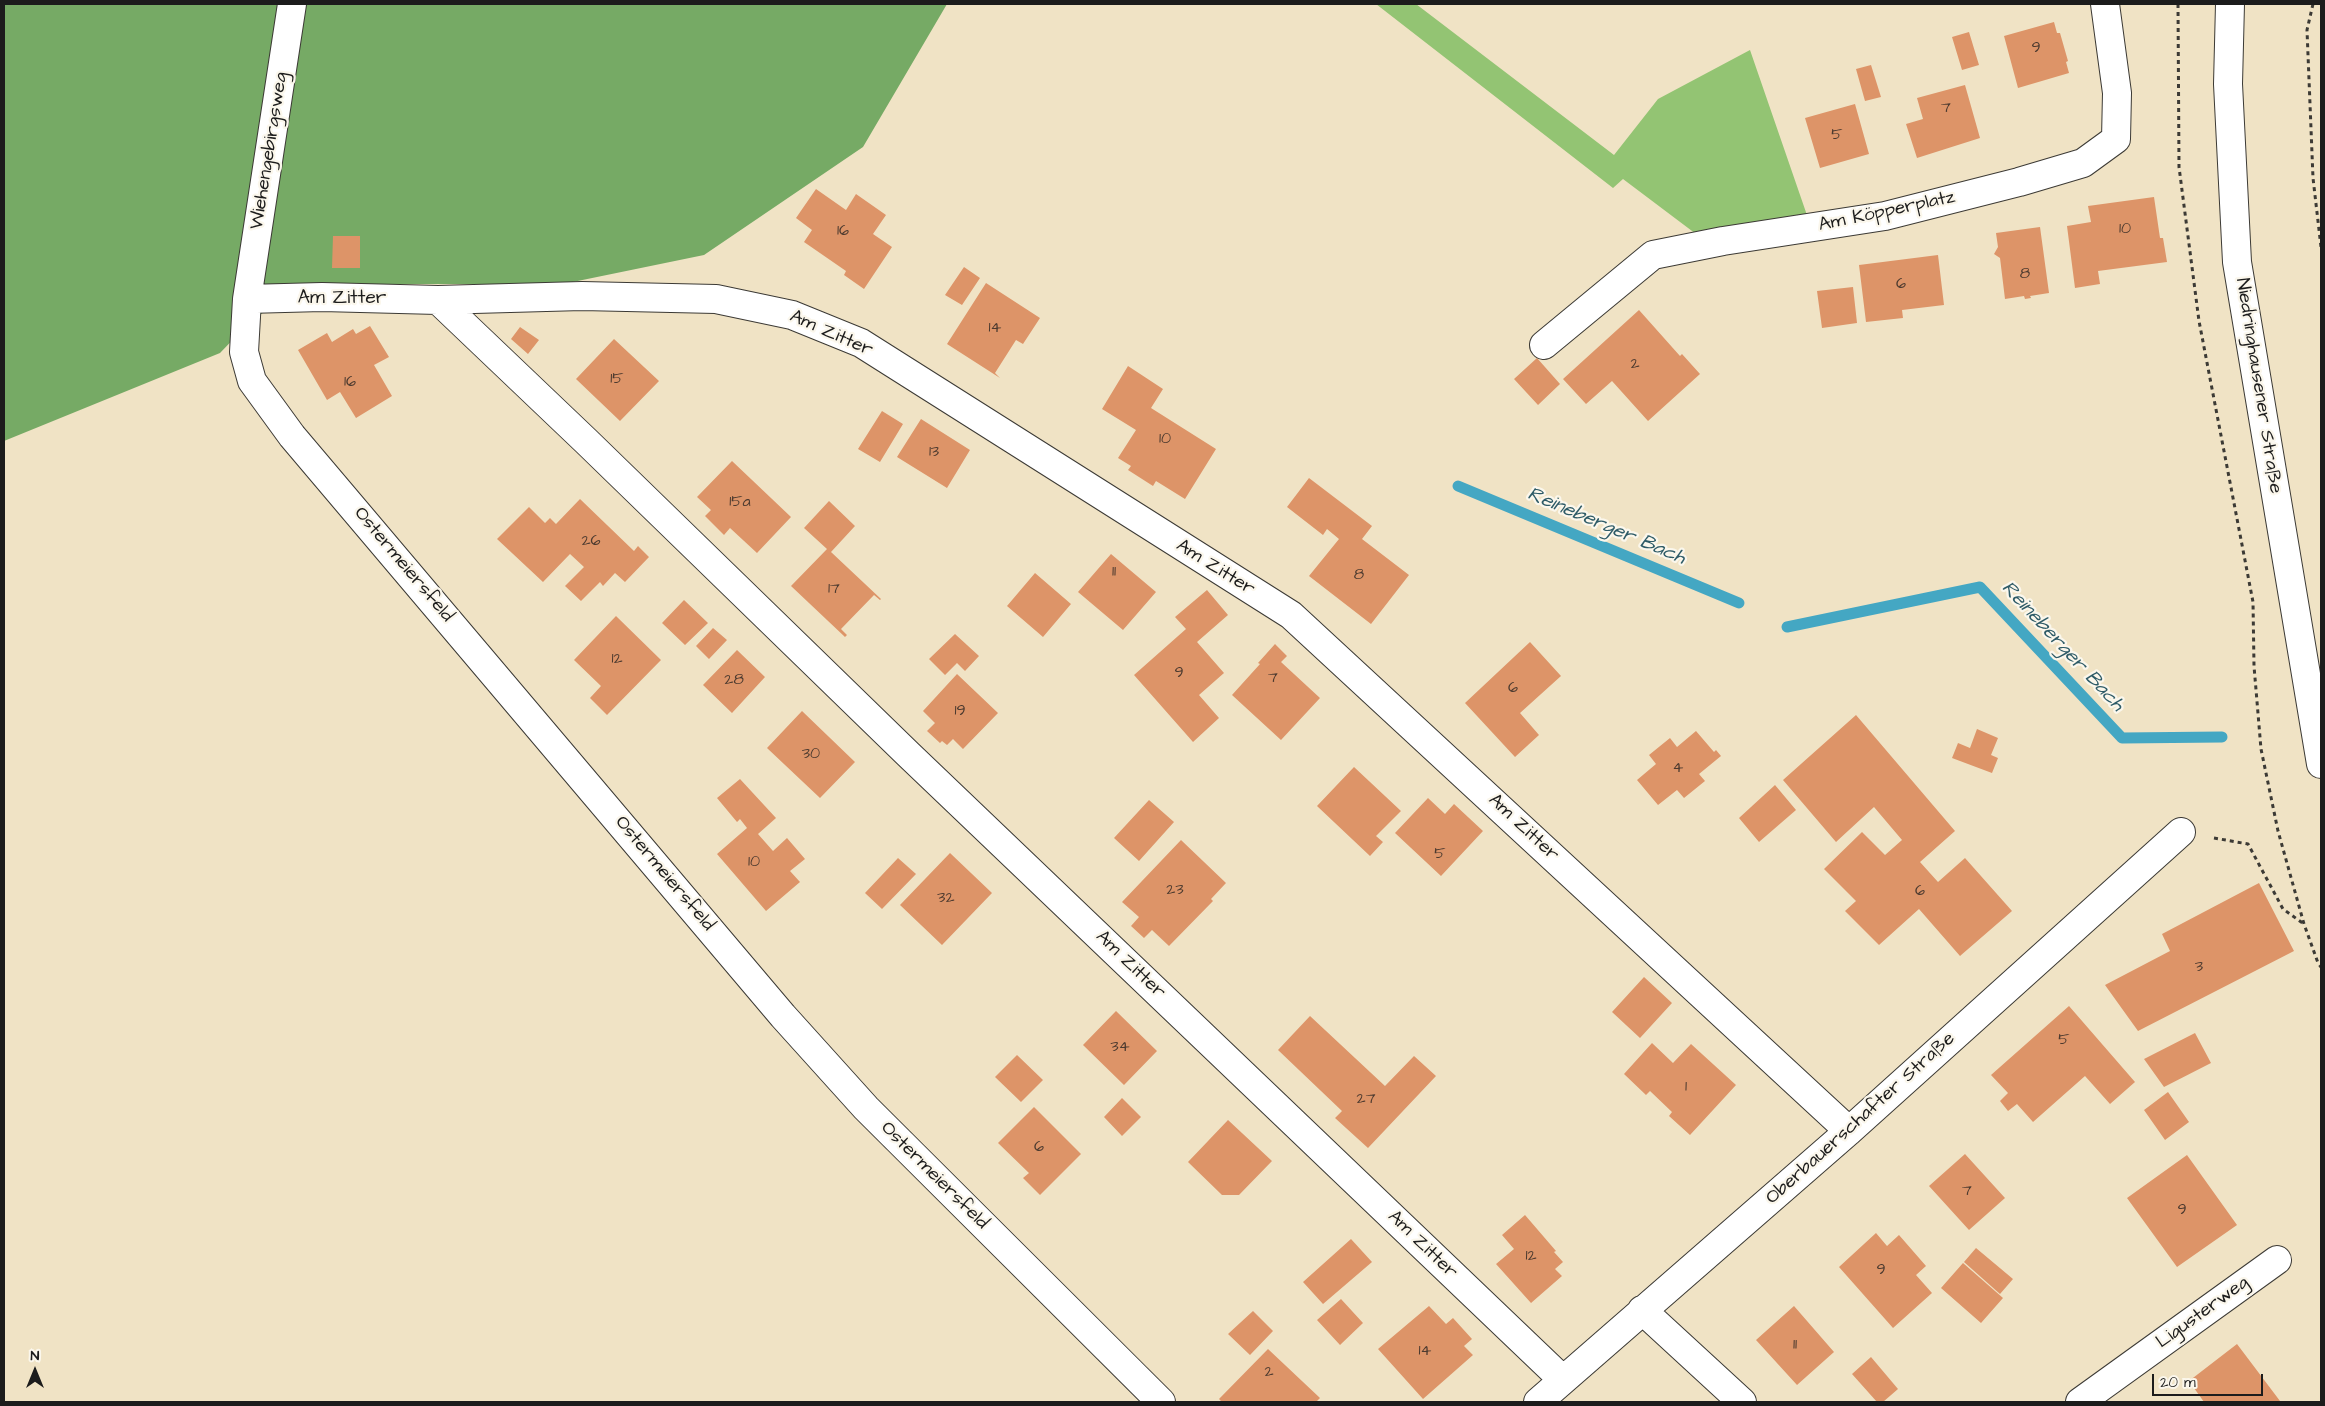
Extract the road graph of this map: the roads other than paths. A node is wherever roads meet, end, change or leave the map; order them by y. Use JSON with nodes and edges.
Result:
{"nodes":[{"id":1,"x":292,"y":4,"type":"edge"},
{"id":2,"x":2105,"y":4,"type":"edge"},
{"id":3,"x":2230,"y":4,"type":"edge"},
{"id":4,"x":247,"y":299,"type":"junction"},
{"id":5,"x":438,"y":300,"type":"junction"},
{"id":6,"x":1544,"y":345,"type":"dead end"},
{"id":7,"x":2321,"y":764,"type":"edge"},
{"id":8,"x":2181,"y":832,"type":"road end"},
{"id":9,"x":1849,"y":1131,"type":"junction"},
{"id":10,"x":2277,"y":1260,"type":"dead end"},
{"id":11,"x":1642,"y":1310,"type":"junction"},
{"id":12,"x":1563,"y":1380,"type":"junction"},
{"id":13,"x":1161,"y":1402,"type":"edge"},
{"id":14,"x":1538,"y":1402,"type":"edge"},
{"id":15,"x":1742,"y":1402,"type":"edge"},
{"id":16,"x":2080,"y":1402,"type":"edge"}],
"edges":[{"from":1,"to":4,"type":"street","name":"Wiehengebirgsweg"},
{"from":2,"to":6,"type":"street","name":"Am Köpperplatz"},
{"from":3,"to":7,"type":"street","name":"Niedringhausener Straße"},
{"from":4,"to":5,"type":"street","name":"Am Zitter"},
{"from":4,"to":13,"type":"street","name":"Ostermeiersfeld"},
{"from":5,"to":9,"type":"street","name":"Am Zitter"},
{"from":5,"to":12,"type":"street","name":"Am Zitter"},
{"from":8,"to":9,"type":"street","name":"Oberbauerschafter Straße"},
{"from":9,"to":11,"type":"street","name":"Oberbauerschafter Straße"},
{"from":10,"to":16,"type":"street","name":"Ligusterweg"},
{"from":11,"to":12,"type":"street","name":"Oberbauerschafter Straße"},
{"from":11,"to":15,"type":"street"},
{"from":12,"to":14,"type":"street","name":"Oberbauerschafter Straße"}]}
